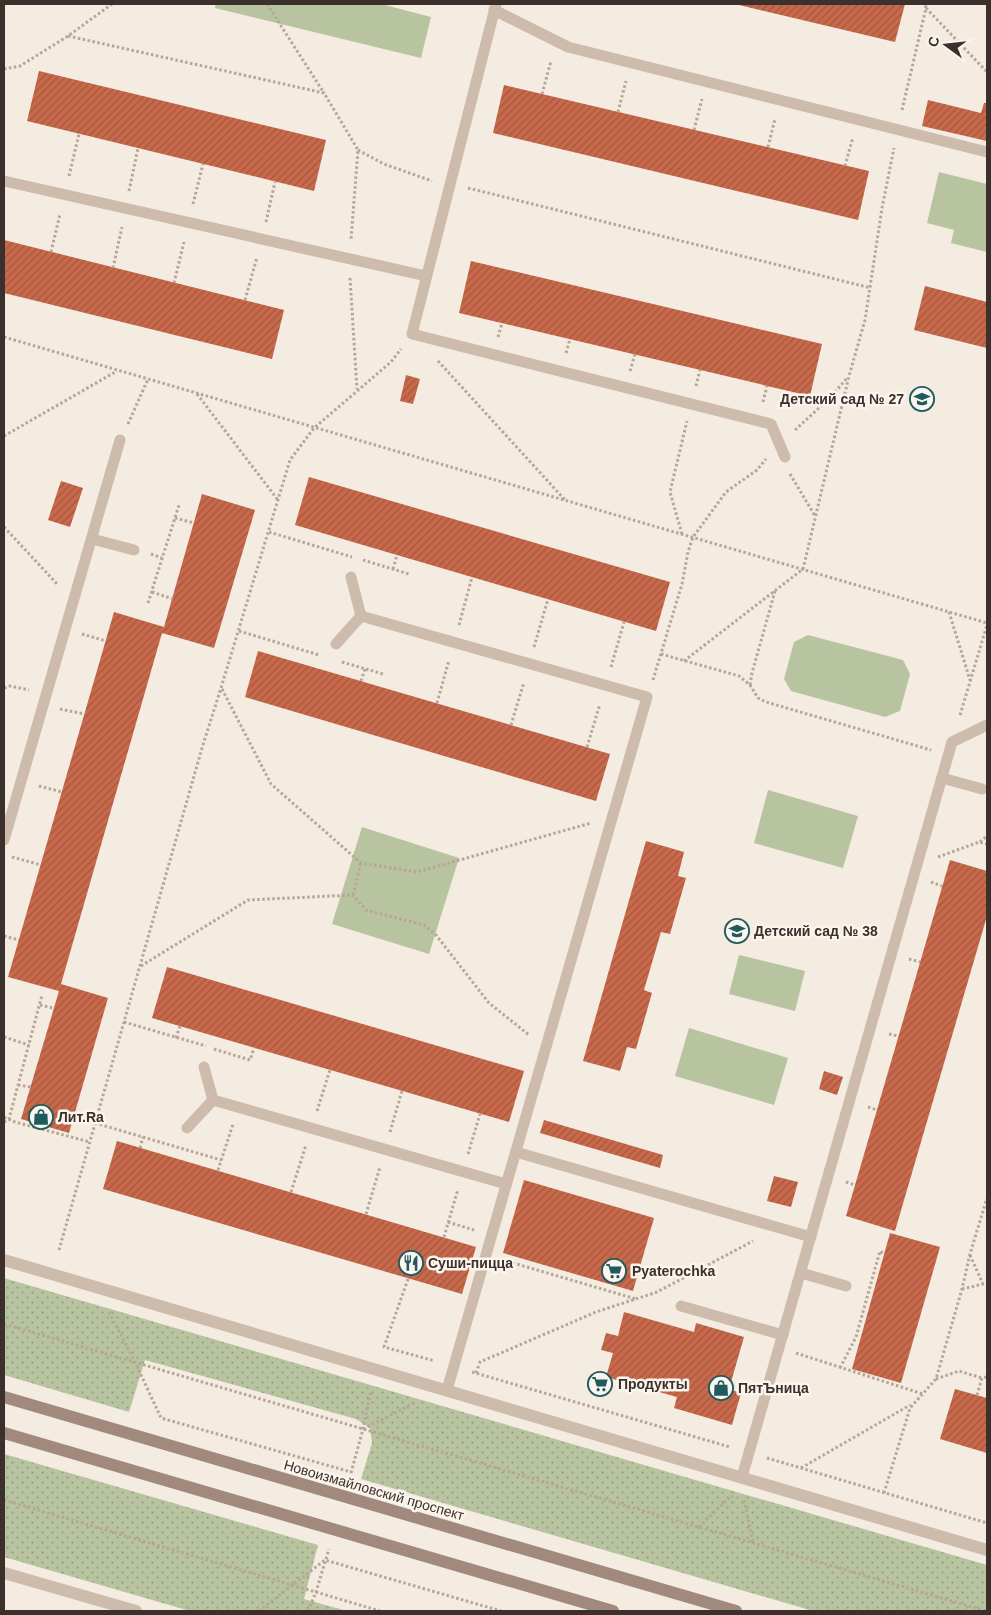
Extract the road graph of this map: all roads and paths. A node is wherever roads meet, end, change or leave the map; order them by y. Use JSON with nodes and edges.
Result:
{"nodes":[{"id":1,"x":112,"y":4,"type":"edge"},
{"id":2,"x":267,"y":4,"type":"edge"},
{"id":3,"x":925,"y":6,"type":"edge"},
{"id":4,"x":495,"y":7,"type":"edge"},
{"id":5,"x":68,"y":36,"type":"junction"},
{"id":6,"x":556,"y":42,"type":"junction"},
{"id":7,"x":630,"y":63,"type":"junction"},
{"id":8,"x":4,"y":69,"type":"edge"},
{"id":9,"x":987,"y":72,"type":"edge"},
{"id":10,"x":707,"y":81,"type":"junction"},
{"id":11,"x":324,"y":93,"type":"junction"},
{"id":12,"x":542,"y":94,"type":"dead end"},
{"id":13,"x":780,"y":99,"type":"junction"},
{"id":14,"x":618,"y":112,"type":"dead end"},
{"id":15,"x":858,"y":118,"type":"junction"},
{"id":16,"x":898,"y":128,"type":"junction"},
{"id":17,"x":694,"y":130,"type":"dead end"},
{"id":18,"x":768,"y":147,"type":"dead end"},
{"id":19,"x":358,"y":150,"type":"junction"},
{"id":20,"x":987,"y":152,"type":"edge"},
{"id":21,"x":845,"y":166,"type":"dead end"},
{"id":22,"x":4,"y":181,"type":"edge"},
{"id":23,"x":450,"y":185,"type":"junction"},
{"id":24,"x":350,"y":259,"type":"junction"},
{"id":25,"x":426,"y":276,"type":"junction"},
{"id":26,"x":871,"y":288,"type":"junction"},
{"id":27,"x":412,"y":334,"type":"junction"},
{"id":28,"x":4,"y":337,"type":"edge"},
{"id":29,"x":117,"y":370,"type":"junction"},
{"id":30,"x":849,"y":376,"type":"junction"},
{"id":31,"x":148,"y":379,"type":"junction"},
{"id":32,"x":357,"y":390,"type":"junction"},
{"id":33,"x":196,"y":393,"type":"junction"},
{"id":34,"x":692,"y":404,"type":"junction"},
{"id":35,"x":314,"y":428,"type":"junction"},
{"id":36,"x":4,"y":436,"type":"edge"},
{"id":37,"x":120,"y":440,"type":"joint"},
{"id":38,"x":779,"y":444,"type":"junction"},
{"id":39,"x":785,"y":456,"type":"joint"},
{"id":40,"x":278,"y":500,"type":"junction"},
{"id":41,"x":566,"y":501,"type":"junction"},
{"id":42,"x":179,"y":505,"type":"dead end"},
{"id":43,"x":815,"y":516,"type":"junction"},
{"id":44,"x":174,"y":518,"type":"junction"},
{"id":45,"x":194,"y":523,"type":"dead end"},
{"id":46,"x":4,"y":527,"type":"edge"},
{"id":47,"x":269,"y":532,"type":"junction"},
{"id":48,"x":682,"y":534,"type":"junction"},
{"id":49,"x":693,"y":538,"type":"junction"},
{"id":50,"x":92,"y":539,"type":"junction"},
{"id":51,"x":134,"y":550,"type":"dead end"},
{"id":52,"x":397,"y":555,"type":"dead end"},
{"id":53,"x":353,"y":557,"type":"dead end"},
{"id":54,"x":361,"y":560,"type":"dead end"},
{"id":55,"x":393,"y":569,"type":"junction"},
{"id":56,"x":803,"y":569,"type":"junction"},
{"id":57,"x":409,"y":574,"type":"dead end"},
{"id":58,"x":351,"y":577,"type":"dead end"},
{"id":59,"x":776,"y":591,"type":"junction"},
{"id":60,"x":151,"y":592,"type":"junction"},
{"id":61,"x":173,"y":598,"type":"dead end"},
{"id":62,"x":74,"y":601,"type":"junction"},
{"id":63,"x":148,"y":604,"type":"dead end"},
{"id":64,"x":949,"y":612,"type":"junction"},
{"id":65,"x":362,"y":616,"type":"junction"},
{"id":66,"x":987,"y":624,"type":"edge"},
{"id":67,"x":239,"y":631,"type":"junction"},
{"id":68,"x":336,"y":644,"type":"dead end"},
{"id":69,"x":661,"y":654,"type":"junction"},
{"id":70,"x":321,"y":656,"type":"dead end"},
{"id":71,"x":338,"y":661,"type":"dead end"},
{"id":72,"x":684,"y":661,"type":"junction"},
{"id":73,"x":365,"y":668,"type":"junction"},
{"id":74,"x":383,"y":674,"type":"dead end"},
{"id":75,"x":361,"y":681,"type":"dead end"},
{"id":76,"x":970,"y":682,"type":"junction"},
{"id":77,"x":750,"y":685,"type":"junction"},
{"id":78,"x":221,"y":688,"type":"junction"},
{"id":79,"x":647,"y":697,"type":"junction"},
{"id":80,"x":987,"y":725,"type":"edge"},
{"id":81,"x":952,"y":742,"type":"junction"},
{"id":82,"x":949,"y":755,"type":"junction"},
{"id":83,"x":942,"y":778,"type":"junction"},
{"id":84,"x":982,"y":790,"type":"dead end"},
{"id":85,"x":613,"y":816,"type":"junction"},
{"id":86,"x":987,"y":836,"type":"edge"},
{"id":87,"x":4,"y":840,"type":"edge"},
{"id":88,"x":979,"y":842,"type":"junction"},
{"id":89,"x":987,"y":844,"type":"edge"},
{"id":90,"x":4,"y":855,"type":"edge"},
{"id":91,"x":931,"y":860,"type":"dead end"},
{"id":92,"x":361,"y":863,"type":"junction"},
{"id":93,"x":41,"y":865,"type":"dead end"},
{"id":94,"x":353,"y":895,"type":"junction"},
{"id":95,"x":4,"y":936,"type":"edge"},
{"id":96,"x":19,"y":940,"type":"dead end"},
{"id":97,"x":140,"y":966,"type":"junction"},
{"id":98,"x":42,"y":995,"type":"dead end"},
{"id":99,"x":40,"y":1005,"type":"junction"},
{"id":100,"x":54,"y":1008,"type":"dead end"},
{"id":101,"x":124,"y":1022,"type":"junction"},
{"id":102,"x":180,"y":1026,"type":"dead end"},
{"id":103,"x":4,"y":1037,"type":"edge"},
{"id":104,"x":176,"y":1038,"type":"junction"},
{"id":105,"x":29,"y":1044,"type":"junction"},
{"id":106,"x":254,"y":1048,"type":"dead end"},
{"id":107,"x":546,"y":1048,"type":"junction"},
{"id":108,"x":204,"y":1066,"type":"dead end"},
{"id":109,"x":18,"y":1084,"type":"junction"},
{"id":110,"x":31,"y":1086,"type":"dead end"},
{"id":111,"x":213,"y":1100,"type":"junction"},
{"id":112,"x":238,"y":1107,"type":"junction"},
{"id":113,"x":4,"y":1116,"type":"edge"},
{"id":114,"x":9,"y":1119,"type":"junction"},
{"id":115,"x":4,"y":1122,"type":"edge"},
{"id":116,"x":96,"y":1123,"type":"junction"},
{"id":117,"x":187,"y":1128,"type":"dead end"},
{"id":118,"x":144,"y":1137,"type":"junction"},
{"id":119,"x":90,"y":1142,"type":"junction"},
{"id":120,"x":140,"y":1148,"type":"dead end"},
{"id":121,"x":516,"y":1152,"type":"junction"},
{"id":122,"x":221,"y":1160,"type":"junction"},
{"id":123,"x":218,"y":1170,"type":"dead end"},
{"id":124,"x":506,"y":1184,"type":"junction"},
{"id":125,"x":987,"y":1198,"type":"edge"},
{"id":126,"x":987,"y":1211,"type":"edge"},
{"id":127,"x":983,"y":1214,"type":"junction"},
{"id":128,"x":448,"y":1222,"type":"dead end"},
{"id":129,"x":770,"y":1225,"type":"junction"},
{"id":130,"x":491,"y":1235,"type":"junction"},
{"id":131,"x":811,"y":1237,"type":"junction"},
{"id":132,"x":59,"y":1250,"type":"dead end"},
{"id":133,"x":884,"y":1254,"type":"dead end"},
{"id":134,"x":970,"y":1254,"type":"junction"},
{"id":135,"x":486,"y":1255,"type":"junction"},
{"id":136,"x":4,"y":1260,"type":"edge"},
{"id":137,"x":800,"y":1273,"type":"junction"},
{"id":138,"x":408,"y":1279,"type":"dead end"},
{"id":139,"x":985,"y":1285,"type":"edge"},
{"id":140,"x":846,"y":1286,"type":"dead end"},
{"id":141,"x":962,"y":1289,"type":"junction"},
{"id":142,"x":636,"y":1299,"type":"junction"},
{"id":143,"x":681,"y":1306,"type":"dead end"},
{"id":144,"x":108,"y":1310,"type":"dead end"},
{"id":145,"x":4,"y":1324,"type":"edge"},
{"id":146,"x":783,"y":1335,"type":"junction"},
{"id":147,"x":779,"y":1348,"type":"junction"},
{"id":148,"x":136,"y":1362,"type":"junction"},
{"id":149,"x":454,"y":1367,"type":"junction"},
{"id":150,"x":840,"y":1368,"type":"junction"},
{"id":151,"x":476,"y":1373,"type":"junction"},
{"id":152,"x":987,"y":1377,"type":"edge"},
{"id":153,"x":982,"y":1378,"type":"junction"},
{"id":154,"x":936,"y":1379,"type":"junction"},
{"id":155,"x":371,"y":1390,"type":"dead end"},
{"id":156,"x":447,"y":1390,"type":"junction"},
{"id":157,"x":923,"y":1394,"type":"junction"},
{"id":158,"x":977,"y":1395,"type":"dead end"},
{"id":159,"x":4,"y":1397,"type":"edge"},
{"id":160,"x":416,"y":1402,"type":"dead end"},
{"id":161,"x":913,"y":1404,"type":"junction"},
{"id":162,"x":363,"y":1429,"type":"junction"},
{"id":163,"x":4,"y":1433,"type":"edge"},
{"id":164,"x":749,"y":1452,"type":"junction"},
{"id":165,"x":800,"y":1468,"type":"junction"},
{"id":166,"x":351,"y":1472,"type":"junction"},
{"id":167,"x":742,"y":1477,"type":"junction"},
{"id":168,"x":349,"y":1478,"type":"dead end"},
{"id":169,"x":884,"y":1493,"type":"junction"},
{"id":170,"x":4,"y":1500,"type":"edge"},
{"id":171,"x":987,"y":1523,"type":"edge"},
{"id":172,"x":699,"y":1527,"type":"junction"},
{"id":173,"x":753,"y":1543,"type":"junction"},
{"id":174,"x":329,"y":1549,"type":"dead end"},
{"id":175,"x":987,"y":1550,"type":"edge"},
{"id":176,"x":326,"y":1560,"type":"junction"},
{"id":177,"x":4,"y":1573,"type":"edge"},
{"id":178,"x":291,"y":1585,"type":"junction"},
{"id":179,"x":316,"y":1592,"type":"junction"},
{"id":180,"x":136,"y":1611,"type":"edge"},
{"id":181,"x":259,"y":1611,"type":"edge"},
{"id":182,"x":308,"y":1611,"type":"edge"},
{"id":183,"x":380,"y":1611,"type":"edge"},
{"id":184,"x":501,"y":1611,"type":"edge"},
{"id":185,"x":613,"y":1611,"type":"edge"},
{"id":186,"x":736,"y":1611,"type":"edge"},
{"id":187,"x":986,"y":1611,"type":"edge"}],
"edges":[{"from":1,"to":5,"type":"path"},
{"from":2,"to":11,"type":"path"},
{"from":3,"to":9,"type":"path"},
{"from":3,"to":16,"type":"path"},
{"from":4,"to":6,"type":"lane"},
{"from":4,"to":23,"type":"lane"},
{"from":5,"to":8,"type":"path"},
{"from":5,"to":11,"type":"path"},
{"from":6,"to":7,"type":"lane"},
{"from":6,"to":12,"type":"path"},
{"from":7,"to":10,"type":"lane"},
{"from":7,"to":14,"type":"path"},
{"from":10,"to":13,"type":"lane"},
{"from":10,"to":17,"type":"path"},
{"from":11,"to":19,"type":"path"},
{"from":13,"to":15,"type":"lane"},
{"from":13,"to":18,"type":"path"},
{"from":15,"to":16,"type":"lane"},
{"from":15,"to":21,"type":"path"},
{"from":16,"to":20,"type":"lane"},
{"from":16,"to":26,"type":"path"},
{"from":19,"to":23,"type":"path"},
{"from":19,"to":24,"type":"path"},
{"from":22,"to":24,"type":"lane"},
{"from":23,"to":25,"type":"lane"},
{"from":23,"to":26,"type":"path"},
{"from":24,"to":25,"type":"lane"},
{"from":24,"to":32,"type":"path"},
{"from":25,"to":27,"type":"lane"},
{"from":26,"to":30,"type":"path"},
{"from":27,"to":32,"type":"path"},
{"from":27,"to":34,"type":"lane"},
{"from":27,"to":41,"type":"path"},
{"from":28,"to":29,"type":"path"},
{"from":29,"to":31,"type":"path"},
{"from":29,"to":36,"type":"path"},
{"from":30,"to":38,"type":"path"},
{"from":30,"to":43,"type":"path"},
{"from":31,"to":33,"type":"path"},
{"from":31,"to":37,"type":"path"},
{"from":32,"to":35,"type":"path"},
{"from":33,"to":35,"type":"path"},
{"from":33,"to":40,"type":"path"},
{"from":34,"to":38,"type":"lane"},
{"from":34,"to":48,"type":"path"},
{"from":35,"to":40,"type":"path"},
{"from":35,"to":41,"type":"path"},
{"from":37,"to":50,"type":"lane"},
{"from":38,"to":39,"type":"lane"},
{"from":38,"to":49,"type":"path"},
{"from":39,"to":43,"type":"path"},
{"from":40,"to":47,"type":"path"},
{"from":41,"to":48,"type":"path"},
{"from":42,"to":44,"type":"path"},
{"from":43,"to":56,"type":"path"},
{"from":44,"to":45,"type":"path"},
{"from":44,"to":60,"type":"path"},
{"from":46,"to":62,"type":"path"},
{"from":47,"to":53,"type":"path"},
{"from":47,"to":67,"type":"path"},
{"from":48,"to":49,"type":"path"},
{"from":49,"to":56,"type":"path"},
{"from":49,"to":69,"type":"path"},
{"from":50,"to":51,"type":"lane"},
{"from":50,"to":62,"type":"lane"},
{"from":52,"to":55,"type":"path"},
{"from":54,"to":55,"type":"path"},
{"from":55,"to":57,"type":"path"},
{"from":56,"to":59,"type":"path"},
{"from":56,"to":64,"type":"path"},
{"from":58,"to":65,"type":"lane"},
{"from":59,"to":72,"type":"path"},
{"from":59,"to":77,"type":"path"},
{"from":60,"to":61,"type":"path"},
{"from":60,"to":63,"type":"path"},
{"from":62,"to":87,"type":"lane"},
{"from":64,"to":66,"type":"path"},
{"from":64,"to":76,"type":"path"},
{"from":65,"to":68,"type":"lane"},
{"from":65,"to":79,"type":"lane"},
{"from":66,"to":76,"type":"path"},
{"from":67,"to":70,"type":"path"},
{"from":67,"to":78,"type":"path"},
{"from":69,"to":72,"type":"path"},
{"from":69,"to":79,"type":"path"},
{"from":71,"to":73,"type":"path"},
{"from":72,"to":77,"type":"path"},
{"from":73,"to":74,"type":"path"},
{"from":73,"to":75,"type":"path"},
{"from":76,"to":81,"type":"path"},
{"from":77,"to":82,"type":"path"},
{"from":78,"to":92,"type":"path"},
{"from":78,"to":97,"type":"path"},
{"from":79,"to":85,"type":"lane"},
{"from":80,"to":81,"type":"lane"},
{"from":81,"to":82,"type":"lane"},
{"from":82,"to":83,"type":"lane"},
{"from":83,"to":84,"type":"lane"},
{"from":83,"to":131,"type":"lane"},
{"from":85,"to":92,"type":"path"},
{"from":85,"to":107,"type":"lane"},
{"from":86,"to":88,"type":"path"},
{"from":88,"to":89,"type":"path"},
{"from":88,"to":91,"type":"path"},
{"from":90,"to":93,"type":"path"},
{"from":92,"to":94,"type":"path"},
{"from":94,"to":97,"type":"path"},
{"from":94,"to":107,"type":"path"},
{"from":95,"to":96,"type":"path"},
{"from":97,"to":101,"type":"path"},
{"from":98,"to":99,"type":"path"},
{"from":99,"to":100,"type":"path"},
{"from":99,"to":105,"type":"path"},
{"from":101,"to":104,"type":"path"},
{"from":101,"to":116,"type":"path"},
{"from":102,"to":104,"type":"path"},
{"from":103,"to":105,"type":"path"},
{"from":104,"to":106,"type":"path"},
{"from":105,"to":109,"type":"path"},
{"from":107,"to":121,"type":"lane"},
{"from":108,"to":111,"type":"lane"},
{"from":109,"to":110,"type":"path"},
{"from":109,"to":114,"type":"path"},
{"from":111,"to":112,"type":"lane"},
{"from":111,"to":117,"type":"lane"},
{"from":112,"to":122,"type":"path"},
{"from":112,"to":124,"type":"lane"},
{"from":113,"to":114,"type":"path"},
{"from":114,"to":115,"type":"path"},
{"from":114,"to":119,"type":"path"},
{"from":116,"to":118,"type":"path"},
{"from":116,"to":119,"type":"path"},
{"from":118,"to":120,"type":"path"},
{"from":118,"to":122,"type":"path"},
{"from":119,"to":132,"type":"path"},
{"from":121,"to":124,"type":"lane"},
{"from":121,"to":129,"type":"lane"},
{"from":122,"to":123,"type":"path"},
{"from":124,"to":130,"type":"lane"},
{"from":125,"to":127,"type":"path"},
{"from":126,"to":127,"type":"path"},
{"from":127,"to":134,"type":"path"},
{"from":128,"to":130,"type":"path"},
{"from":129,"to":131,"type":"lane"},
{"from":129,"to":142,"type":"path"},
{"from":130,"to":135,"type":"lane"},
{"from":131,"to":137,"type":"lane"},
{"from":133,"to":150,"type":"path"},
{"from":134,"to":139,"type":"path"},
{"from":134,"to":141,"type":"path"},
{"from":135,"to":142,"type":"path"},
{"from":135,"to":149,"type":"lane"},
{"from":136,"to":156,"type":"street"},
{"from":137,"to":140,"type":"lane"},
{"from":137,"to":146,"type":"lane"},
{"from":138,"to":149,"type":"path"},
{"from":139,"to":141,"type":"path"},
{"from":141,"to":154,"type":"path"},
{"from":142,"to":151,"type":"path"},
{"from":143,"to":146,"type":"lane"},
{"from":144,"to":148,"type":"path"},
{"from":145,"to":148,"type":"path"},
{"from":146,"to":147,"type":"lane"},
{"from":147,"to":150,"type":"path"},
{"from":147,"to":164,"type":"lane"},
{"from":148,"to":162,"type":"path"},
{"from":148,"to":166,"type":"path"},
{"from":149,"to":151,"type":"path"},
{"from":149,"to":156,"type":"lane"},
{"from":150,"to":157,"type":"path"},
{"from":151,"to":164,"type":"path"},
{"from":152,"to":153,"type":"path"},
{"from":153,"to":154,"type":"path"},
{"from":153,"to":158,"type":"path"},
{"from":154,"to":157,"type":"path"},
{"from":155,"to":162,"type":"path"},
{"from":156,"to":167,"type":"street"},
{"from":157,"to":161,"type":"path"},
{"from":159,"to":186,"type":"street","name":"Новоизмайловский проспект"},
{"from":160,"to":162,"type":"path"},
{"from":161,"to":165,"type":"path"},
{"from":161,"to":169,"type":"path"},
{"from":162,"to":166,"type":"path"},
{"from":162,"to":172,"type":"path"},
{"from":163,"to":185,"type":"street"},
{"from":164,"to":165,"type":"path"},
{"from":164,"to":167,"type":"lane"},
{"from":165,"to":169,"type":"path"},
{"from":166,"to":168,"type":"path"},
{"from":167,"to":175,"type":"street"},
{"from":169,"to":171,"type":"path"},
{"from":170,"to":178,"type":"path"},
{"from":172,"to":173,"type":"path"},
{"from":172,"to":173,"type":"path"},
{"from":173,"to":187,"type":"path"},
{"from":174,"to":176,"type":"path"},
{"from":176,"to":178,"type":"path"},
{"from":176,"to":179,"type":"path"},
{"from":176,"to":184,"type":"path"},
{"from":177,"to":180,"type":"street"},
{"from":178,"to":179,"type":"path"},
{"from":178,"to":181,"type":"path"},
{"from":179,"to":182,"type":"path"},
{"from":179,"to":183,"type":"path"}]}
